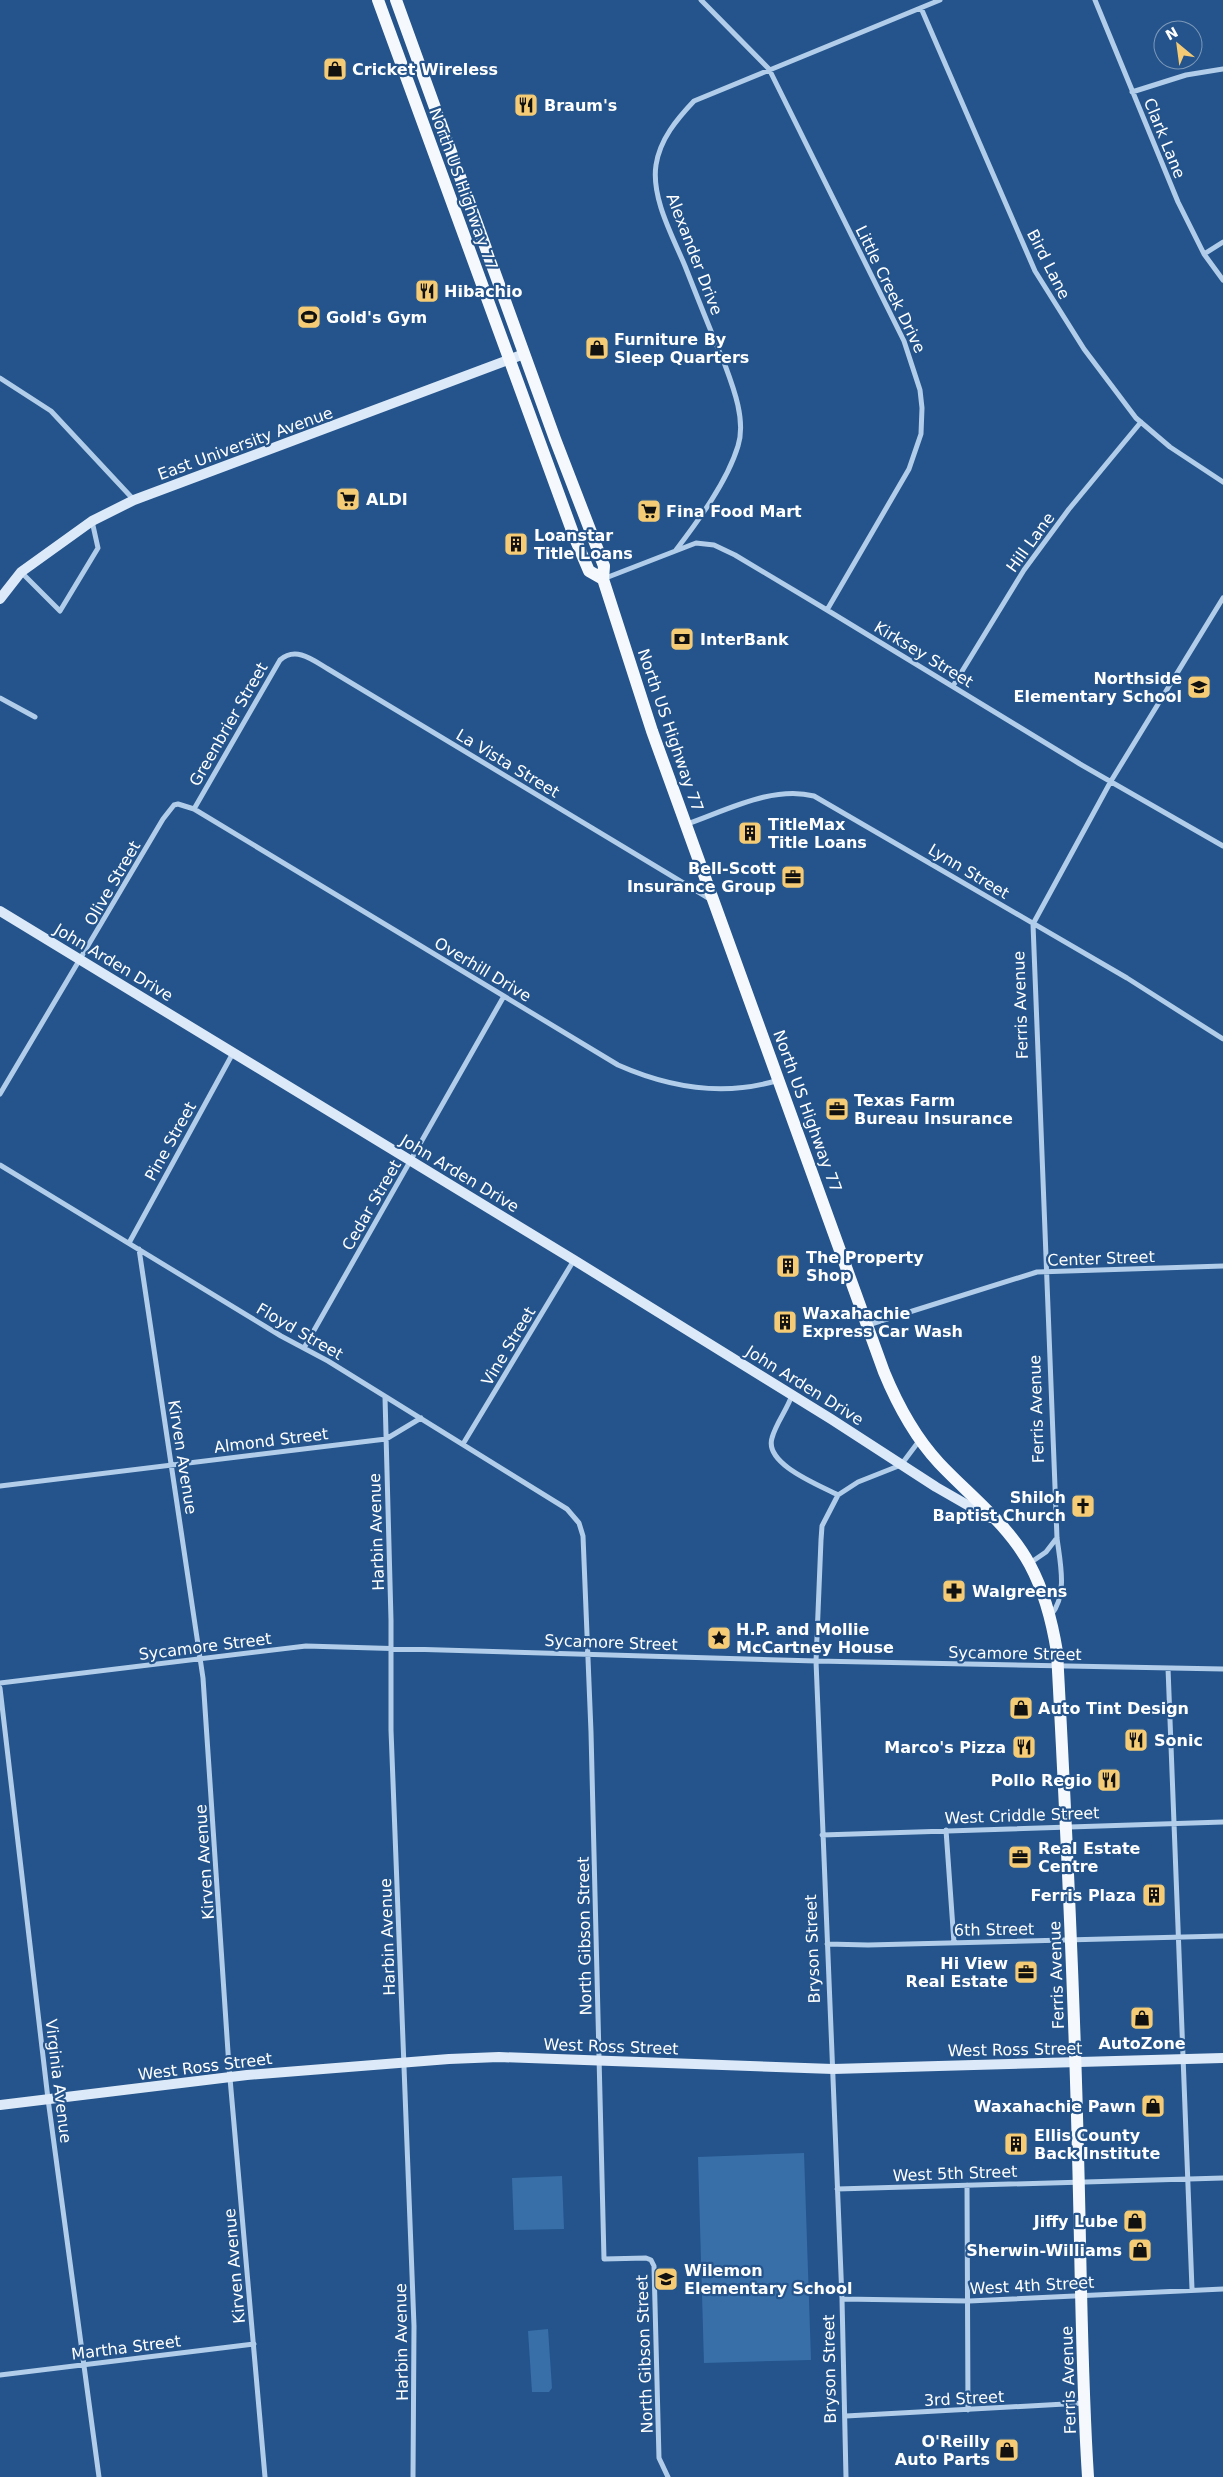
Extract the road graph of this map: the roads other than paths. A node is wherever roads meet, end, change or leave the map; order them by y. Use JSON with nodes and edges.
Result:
{"nodes":[{"id":1,"x":378,"y":0,"type":"edge"},
{"id":2,"x":396,"y":0,"type":"edge"},
{"id":3,"x":701,"y":0,"type":"edge"},
{"id":4,"x":940,"y":0,"type":"edge"},
{"id":5,"x":1095,"y":0,"type":"edge"},
{"id":6,"x":921,"y":8,"type":"junction"},
{"id":7,"x":769,"y":69,"type":"junction"},
{"id":8,"x":1223,"y":69,"type":"edge"},
{"id":9,"x":1132,"y":92,"type":"junction"},
{"id":10,"x":1223,"y":242,"type":"edge"},
{"id":11,"x":1204,"y":254,"type":"junction"},
{"id":12,"x":1223,"y":280,"type":"edge"},
{"id":13,"x":524,"y":354,"type":"junction"},
{"id":14,"x":510,"y":360,"type":"junction"},
{"id":15,"x":0,"y":378,"type":"edge"},
{"id":16,"x":1141,"y":422,"type":"junction"},
{"id":17,"x":1223,"y":482,"type":"edge"},
{"id":18,"x":134,"y":500,"type":"junction"},
{"id":19,"x":92,"y":521,"type":"junction"},
{"id":20,"x":676,"y":550,"type":"junction"},
{"id":21,"x":22,"y":572,"type":"junction"},
{"id":22,"x":603,"y":579,"type":"junction"},
{"id":23,"x":1223,"y":598,"type":"edge"},
{"id":24,"x":0,"y":600,"type":"edge"},
{"id":25,"x":827,"y":610,"type":"junction"},
{"id":26,"x":286,"y":654,"type":"joint"},
{"id":27,"x":953,"y":686,"type":"junction"},
{"id":28,"x":0,"y":698,"type":"edge"},
{"id":29,"x":35,"y":717,"type":"dead end"},
{"id":30,"x":1111,"y":782,"type":"junction"},
{"id":31,"x":194,"y":809,"type":"junction"},
{"id":32,"x":687,"y":824,"type":"junction"},
{"id":33,"x":1223,"y":846,"type":"edge"},
{"id":34,"x":714,"y":902,"type":"junction"},
{"id":35,"x":0,"y":911,"type":"edge"},
{"id":36,"x":1033,"y":924,"type":"junction"},
{"id":37,"x":82,"y":959,"type":"junction"},
{"id":38,"x":504,"y":996,"type":"junction"},
{"id":39,"x":1223,"y":1039,"type":"edge"},
{"id":40,"x":234,"y":1051,"type":"junction"},
{"id":41,"x":779,"y":1080,"type":"junction"},
{"id":42,"x":0,"y":1094,"type":"edge"},
{"id":43,"x":411,"y":1161,"type":"junction"},
{"id":44,"x":0,"y":1165,"type":"edge"},
{"id":45,"x":129,"y":1243,"type":"junction"},
{"id":46,"x":139,"y":1249,"type":"junction"},
{"id":47,"x":574,"y":1260,"type":"junction"},
{"id":48,"x":1223,"y":1266,"type":"edge"},
{"id":49,"x":1047,"y":1271,"type":"junction"},
{"id":50,"x":867,"y":1325,"type":"junction"},
{"id":51,"x":304,"y":1348,"type":"junction"},
{"id":52,"x":792,"y":1395,"type":"junction"},
{"id":53,"x":385,"y":1397,"type":"junction"},
{"id":54,"x":421,"y":1418,"type":"junction"},
{"id":55,"x":386,"y":1438,"type":"junction"},
{"id":56,"x":920,"y":1440,"type":"junction"},
{"id":57,"x":463,"y":1444,"type":"junction"},
{"id":58,"x":172,"y":1465,"type":"junction"},
{"id":59,"x":901,"y":1465,"type":"junction"},
{"id":60,"x":0,"y":1486,"type":"edge"},
{"id":61,"x":838,"y":1495,"type":"junction"},
{"id":62,"x":1001,"y":1524,"type":"junction"},
{"id":63,"x":580,"y":1526,"type":"joint"},
{"id":64,"x":1057,"y":1538,"type":"junction"},
{"id":65,"x":1029,"y":1564,"type":"junction"},
{"id":66,"x":1051,"y":1616,"type":"junction"},
{"id":67,"x":391,"y":1649,"type":"junction"},
{"id":68,"x":588,"y":1654,"type":"junction"},
{"id":69,"x":200,"y":1658,"type":"junction"},
{"id":70,"x":816,"y":1661,"type":"junction"},
{"id":71,"x":1058,"y":1666,"type":"junction"},
{"id":72,"x":1168,"y":1668,"type":"junction"},
{"id":73,"x":1223,"y":1669,"type":"edge"},
{"id":74,"x":0,"y":1683,"type":"edge"},
{"id":75,"x":0,"y":1688,"type":"edge"},
{"id":76,"x":1223,"y":1822,"type":"edge"},
{"id":77,"x":1174,"y":1823,"type":"junction"},
{"id":78,"x":1066,"y":1827,"type":"junction"},
{"id":79,"x":946,"y":1830,"type":"junction"},
{"id":80,"x":822,"y":1835,"type":"junction"},
{"id":81,"x":1223,"y":1936,"type":"edge"},
{"id":82,"x":1178,"y":1937,"type":"junction"},
{"id":83,"x":1071,"y":1940,"type":"junction"},
{"id":84,"x":954,"y":1943,"type":"junction"},
{"id":85,"x":827,"y":1944,"type":"junction"},
{"id":86,"x":1223,"y":2058,"type":"edge"},
{"id":87,"x":1183,"y":2059,"type":"junction"},
{"id":88,"x":599,"y":2060,"type":"junction"},
{"id":89,"x":1076,"y":2062,"type":"junction"},
{"id":90,"x":405,"y":2063,"type":"junction"},
{"id":91,"x":833,"y":2070,"type":"junction"},
{"id":92,"x":230,"y":2077,"type":"junction"},
{"id":93,"x":48,"y":2100,"type":"junction"},
{"id":94,"x":0,"y":2105,"type":"edge"},
{"id":95,"x":1223,"y":2178,"type":"edge"},
{"id":96,"x":1188,"y":2179,"type":"junction"},
{"id":97,"x":1079,"y":2182,"type":"junction"},
{"id":98,"x":967,"y":2185,"type":"junction"},
{"id":99,"x":837,"y":2189,"type":"junction"},
{"id":100,"x":1192,"y":2289,"type":"junction"},
{"id":101,"x":1223,"y":2289,"type":"edge"},
{"id":102,"x":1082,"y":2295,"type":"junction"},
{"id":103,"x":842,"y":2299,"type":"junction"},
{"id":104,"x":969,"y":2301,"type":"junction"},
{"id":105,"x":254,"y":2344,"type":"junction"},
{"id":106,"x":84,"y":2364,"type":"junction"},
{"id":107,"x":0,"y":2375,"type":"edge"},
{"id":108,"x":1083,"y":2403,"type":"junction"},
{"id":109,"x":968,"y":2410,"type":"junction"},
{"id":110,"x":846,"y":2416,"type":"junction"},
{"id":111,"x":99,"y":2477,"type":"edge"},
{"id":112,"x":265,"y":2477,"type":"edge"},
{"id":113,"x":413,"y":2477,"type":"edge"},
{"id":114,"x":668,"y":2477,"type":"edge"},
{"id":115,"x":846,"y":2477,"type":"edge"},
{"id":116,"x":1088,"y":2477,"type":"edge"}],
"edges":[{"from":1,"to":14,"type":"main road","name":"North US Highway 77"},
{"from":2,"to":13,"type":"main road","name":"North US Highway 77"},
{"from":3,"to":7,"type":"street","name":"Little Creek Drive"},
{"from":4,"to":6,"type":"street","name":"Alexander Drive"},
{"from":5,"to":9,"type":"street","name":"Clark Lane"},
{"from":6,"to":7,"type":"street","name":"Alexander Drive"},
{"from":6,"to":16,"type":"street","name":"Bird Lane"},
{"from":7,"to":20,"type":"street","name":"Alexander Drive"},
{"from":7,"to":25,"type":"street","name":"Little Creek Drive"},
{"from":8,"to":9,"type":"street"},
{"from":9,"to":11,"type":"street","name":"Clark Lane"},
{"from":10,"to":11,"type":"street"},
{"from":11,"to":12,"type":"street","name":"Clark Lane"},
{"from":13,"to":14,"type":"street","name":"East University Avenue"},
{"from":13,"to":22,"type":"main road","name":"North US Highway 77"},
{"from":14,"to":18,"type":"street","name":"East University Avenue"},
{"from":14,"to":22,"type":"main road","name":"North US Highway 77"},
{"from":15,"to":18,"type":"street"},
{"from":16,"to":17,"type":"street","name":"Bird Lane"},
{"from":16,"to":27,"type":"street","name":"Hill Lane"},
{"from":18,"to":19,"type":"street","name":"East University Avenue"},
{"from":19,"to":21,"type":"street","name":"East University Avenue"},
{"from":19,"to":21,"type":"street"},
{"from":20,"to":22,"type":"street","name":"Kirksey Street"},
{"from":20,"to":25,"type":"street","name":"Kirksey Street"},
{"from":21,"to":24,"type":"street","name":"East University Avenue"},
{"from":22,"to":32,"type":"main road","name":"North US Highway 77"},
{"from":23,"to":30,"type":"street"},
{"from":25,"to":27,"type":"street","name":"Kirksey Street"},
{"from":26,"to":31,"type":"street","name":"Greenbrier Street"},
{"from":26,"to":34,"type":"street","name":"La Vista Street"},
{"from":27,"to":30,"type":"street","name":"Kirksey Street"},
{"from":28,"to":29,"type":"street"},
{"from":30,"to":33,"type":"street","name":"Kirksey Street"},
{"from":30,"to":36,"type":"street"},
{"from":31,"to":37,"type":"street","name":"Olive Street"},
{"from":31,"to":38,"type":"street","name":"Overhill Drive"},
{"from":32,"to":34,"type":"main road","name":"North US Highway 77"},
{"from":32,"to":36,"type":"street","name":"Lynn Street"},
{"from":34,"to":41,"type":"main road","name":"North US Highway 77"},
{"from":35,"to":37,"type":"street","name":"John Arden Drive"},
{"from":36,"to":39,"type":"street","name":"Lynn Street"},
{"from":36,"to":49,"type":"street","name":"Ferris Avenue"},
{"from":37,"to":40,"type":"street","name":"John Arden Drive"},
{"from":37,"to":42,"type":"street","name":"Olive Street"},
{"from":38,"to":41,"type":"street","name":"Overhill Drive"},
{"from":38,"to":43,"type":"street","name":"Cedar Street"},
{"from":40,"to":43,"type":"street","name":"John Arden Drive"},
{"from":40,"to":45,"type":"street","name":"Pine Street"},
{"from":41,"to":50,"type":"main road","name":"North US Highway 77"},
{"from":43,"to":47,"type":"street","name":"John Arden Drive"},
{"from":43,"to":51,"type":"street","name":"Cedar Street"},
{"from":44,"to":45,"type":"street","name":"Floyd Street"},
{"from":45,"to":46,"type":"street","name":"Floyd Street"},
{"from":46,"to":51,"type":"street","name":"Floyd Street"},
{"from":46,"to":58,"type":"street","name":"Kirven Avenue"},
{"from":47,"to":52,"type":"street","name":"John Arden Drive"},
{"from":47,"to":57,"type":"street","name":"Vine Street"},
{"from":48,"to":49,"type":"street","name":"Center Street"},
{"from":49,"to":50,"type":"street","name":"Center Street"},
{"from":49,"to":64,"type":"street","name":"Ferris Avenue"},
{"from":50,"to":56,"type":"main road","name":"North US Highway 77"},
{"from":51,"to":53,"type":"street","name":"Floyd Street"},
{"from":52,"to":59,"type":"street","name":"John Arden Drive"},
{"from":52,"to":61,"type":"street"},
{"from":53,"to":54,"type":"street","name":"Floyd Street"},
{"from":53,"to":55,"type":"street","name":"Harbin Avenue"},
{"from":54,"to":55,"type":"street","name":"Almond Street"},
{"from":54,"to":57,"type":"street","name":"Floyd Street"},
{"from":55,"to":58,"type":"street","name":"Almond Street"},
{"from":55,"to":67,"type":"street","name":"Harbin Avenue"},
{"from":56,"to":59,"type":"street"},
{"from":56,"to":62,"type":"main road","name":"North US Highway 77"},
{"from":57,"to":63,"type":"street","name":"Floyd Street"},
{"from":58,"to":60,"type":"street","name":"Almond Street"},
{"from":58,"to":69,"type":"street","name":"Kirven Avenue"},
{"from":59,"to":61,"type":"street"},
{"from":59,"to":62,"type":"street"},
{"from":61,"to":70,"type":"street","name":"Bryson Street"},
{"from":62,"to":65,"type":"main road","name":"North US Highway 77"},
{"from":63,"to":68,"type":"street","name":"North Gibson Street"},
{"from":64,"to":65,"type":"street"},
{"from":64,"to":66,"type":"street","name":"Ferris Avenue"},
{"from":65,"to":66,"type":"main road","name":"North US Highway 77"},
{"from":66,"to":71,"type":"main road","name":"Ferris Avenue"},
{"from":67,"to":68,"type":"street","name":"Sycamore Street"},
{"from":67,"to":69,"type":"street","name":"Sycamore Street"},
{"from":67,"to":90,"type":"street","name":"Harbin Avenue"},
{"from":68,"to":70,"type":"street","name":"Sycamore Street"},
{"from":68,"to":88,"type":"street","name":"North Gibson Street"},
{"from":69,"to":74,"type":"street","name":"Sycamore Street"},
{"from":69,"to":92,"type":"street","name":"Kirven Avenue"},
{"from":70,"to":71,"type":"street","name":"Sycamore Street"},
{"from":70,"to":80,"type":"street","name":"Bryson Street"},
{"from":71,"to":72,"type":"street","name":"Sycamore Street"},
{"from":71,"to":78,"type":"main road","name":"Ferris Avenue"},
{"from":72,"to":73,"type":"street","name":"Sycamore Street"},
{"from":72,"to":77,"type":"street"},
{"from":75,"to":93,"type":"street","name":"Virginia Avenue"},
{"from":76,"to":77,"type":"street","name":"West Criddle Street"},
{"from":77,"to":78,"type":"street","name":"West Criddle Street"},
{"from":77,"to":82,"type":"street"},
{"from":78,"to":79,"type":"street","name":"West Criddle Street"},
{"from":78,"to":83,"type":"main road","name":"Ferris Avenue"},
{"from":79,"to":80,"type":"street","name":"West Criddle Street"},
{"from":79,"to":84,"type":"street"},
{"from":80,"to":85,"type":"street","name":"Bryson Street"},
{"from":81,"to":82,"type":"street","name":"6th Street"},
{"from":82,"to":83,"type":"street","name":"6th Street"},
{"from":82,"to":87,"type":"street"},
{"from":83,"to":84,"type":"street","name":"6th Street"},
{"from":83,"to":89,"type":"main road","name":"Ferris Avenue"},
{"from":84,"to":85,"type":"street","name":"6th Street"},
{"from":85,"to":91,"type":"street","name":"Bryson Street"},
{"from":86,"to":87,"type":"street","name":"West Ross Street"},
{"from":87,"to":89,"type":"street","name":"West Ross Street"},
{"from":87,"to":96,"type":"street"},
{"from":88,"to":90,"type":"street","name":"West Ross Street"},
{"from":88,"to":91,"type":"street","name":"West Ross Street"},
{"from":88,"to":114,"type":"street","name":"North Gibson Street"},
{"from":89,"to":91,"type":"street","name":"West Ross Street"},
{"from":89,"to":97,"type":"main road","name":"Ferris Avenue"},
{"from":90,"to":92,"type":"street","name":"West Ross Street"},
{"from":90,"to":113,"type":"street","name":"Harbin Avenue"},
{"from":91,"to":99,"type":"street","name":"Bryson Street"},
{"from":92,"to":93,"type":"street","name":"West Ross Street"},
{"from":92,"to":105,"type":"street","name":"Kirven Avenue"},
{"from":93,"to":94,"type":"street","name":"West Ross Street"},
{"from":93,"to":106,"type":"street","name":"Virginia Avenue"},
{"from":95,"to":96,"type":"street","name":"West 5th Street"},
{"from":96,"to":97,"type":"street","name":"West 5th Street"},
{"from":96,"to":100,"type":"street"},
{"from":97,"to":98,"type":"street","name":"West 5th Street"},
{"from":97,"to":102,"type":"main road","name":"Ferris Avenue"},
{"from":98,"to":99,"type":"street","name":"West 5th Street"},
{"from":98,"to":104,"type":"street"},
{"from":99,"to":103,"type":"street","name":"Bryson Street"},
{"from":100,"to":101,"type":"street","name":"West 4th Street"},
{"from":100,"to":102,"type":"street","name":"West 4th Street"},
{"from":102,"to":104,"type":"street","name":"West 4th Street"},
{"from":102,"to":108,"type":"main road","name":"Ferris Avenue"},
{"from":103,"to":104,"type":"street","name":"West 4th Street"},
{"from":103,"to":110,"type":"street","name":"Bryson Street"},
{"from":104,"to":109,"type":"street"},
{"from":105,"to":106,"type":"street","name":"Martha Street"},
{"from":105,"to":112,"type":"street","name":"Kirven Avenue"},
{"from":106,"to":107,"type":"street","name":"Martha Street"},
{"from":106,"to":111,"type":"street","name":"Virginia Avenue"},
{"from":108,"to":109,"type":"street","name":"3rd Street"},
{"from":108,"to":116,"type":"main road","name":"Ferris Avenue"},
{"from":109,"to":110,"type":"street","name":"3rd Street"},
{"from":110,"to":115,"type":"street","name":"Bryson Street"}]}
